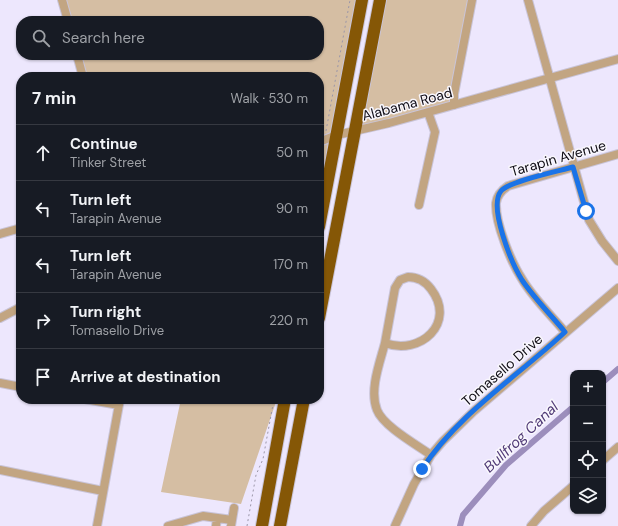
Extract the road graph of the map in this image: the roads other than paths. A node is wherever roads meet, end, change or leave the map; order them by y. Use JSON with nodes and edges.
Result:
{"nodes":[{"id":1,"x":62,"y":0,"type":"edge"},
{"id":2,"x":362,"y":0,"type":"edge"},
{"id":3,"x":380,"y":0,"type":"edge"},
{"id":4,"x":472,"y":0,"type":"edge"},
{"id":5,"x":528,"y":0,"type":"edge"},
{"id":6,"x":67,"y":16,"type":"edge"},
{"id":7,"x":618,"y":59,"type":"edge"},
{"id":8,"x":78,"y":60,"type":"edge"},
{"id":9,"x":82,"y":72,"type":"edge"},
{"id":10,"x":550,"y":78,"type":"junction"},
{"id":11,"x":454,"y":105,"type":"junction"},
{"id":12,"x":428,"y":112,"type":"junction"},
{"id":13,"x":355,"y":131,"type":"junction"},
{"id":14,"x":331,"y":135,"type":"junction"},
{"id":15,"x":324,"y":139,"type":"edge"},
{"id":16,"x":618,"y":154,"type":"edge"},
{"id":17,"x":573,"y":167,"type":"junction"},
{"id":18,"x":324,"y":189,"type":"edge"},
{"id":19,"x":419,"y":205,"type":"dead end"},
{"id":20,"x":16,"y":229,"type":"edge"},
{"id":21,"x":0,"y":234,"type":"edge"},
{"id":22,"x":618,"y":260,"type":"edge"},
{"id":23,"x":618,"y":288,"type":"edge"},
{"id":24,"x":324,"y":292,"type":"edge"},
{"id":25,"x":16,"y":310,"type":"edge"},
{"id":26,"x":0,"y":318,"type":"edge"},
{"id":27,"x":565,"y":332,"type":"junction"},
{"id":28,"x":385,"y":343,"type":"junction"},
{"id":29,"x":0,"y":383,"type":"edge"},
{"id":30,"x":16,"y":386,"type":"edge"},
{"id":31,"x":120,"y":404,"type":"edge"},
{"id":32,"x":284,"y":404,"type":"edge"},
{"id":33,"x":303,"y":404,"type":"edge"},
{"id":34,"x":618,"y":447,"type":"edge"},
{"id":35,"x":431,"y":455,"type":"junction"},
{"id":36,"x":606,"y":457,"type":"edge"},
{"id":37,"x":0,"y":470,"type":"edge"},
{"id":38,"x":570,"y":488,"type":"edge"},
{"id":39,"x":103,"y":491,"type":"junction"},
{"id":40,"x":234,"y":508,"type":"dead end"},
{"id":41,"x":216,"y":522,"type":"edge"},
{"id":42,"x":232,"y":523,"type":"edge"},
{"id":43,"x":176,"y":525,"type":"edge"},
{"id":44,"x":97,"y":526,"type":"edge"},
{"id":45,"x":168,"y":526,"type":"edge"},
{"id":46,"x":262,"y":526,"type":"edge"},
{"id":47,"x":280,"y":526,"type":"edge"},
{"id":48,"x":395,"y":526,"type":"edge"},
{"id":49,"x":531,"y":526,"type":"edge"}],
"edges":[{"from":1,"to":6,"type":"street"},
{"from":2,"to":14,"type":"highway"},
{"from":3,"to":13,"type":"highway"},
{"from":4,"to":11,"type":"street"},
{"from":5,"to":10,"type":"street"},
{"from":7,"to":10,"type":"street","name":"Alabama Road"},
{"from":8,"to":9,"type":"street"},
{"from":10,"to":11,"type":"street","name":"Alabama Road"},
{"from":10,"to":17,"type":"street"},
{"from":11,"to":12,"type":"street","name":"Alabama Road"},
{"from":12,"to":13,"type":"street","name":"Alabama Road"},
{"from":12,"to":19,"type":"street"},
{"from":13,"to":14,"type":"street","name":"Alabama Road"},
{"from":13,"to":24,"type":"highway"},
{"from":14,"to":15,"type":"street","name":"Alabama Road"},
{"from":14,"to":18,"type":"highway"},
{"from":16,"to":17,"type":"street","name":"Tarapin Avenue"},
{"from":17,"to":22,"type":"street"},
{"from":17,"to":27,"type":"street","name":"Tarapin Avenue"},
{"from":20,"to":21,"type":"street"},
{"from":23,"to":27,"type":"street","name":"Tomasello Drive"},
{"from":25,"to":26,"type":"street"},
{"from":27,"to":35,"type":"street","name":"Tomasello Drive"},
{"from":28,"to":28,"type":"street"},
{"from":28,"to":35,"type":"street"},
{"from":29,"to":30,"type":"street"},
{"from":31,"to":39,"type":"street"},
{"from":32,"to":46,"type":"highway"},
{"from":33,"to":47,"type":"highway"},
{"from":34,"to":36,"type":"street"},
{"from":35,"to":48,"type":"street","name":"Tomasello Drive"},
{"from":37,"to":39,"type":"street"},
{"from":38,"to":49,"type":"street"},
{"from":39,"to":44,"type":"street"},
{"from":40,"to":42,"type":"street"},
{"from":41,"to":42,"type":"street"},
{"from":41,"to":43,"type":"street"},
{"from":43,"to":45,"type":"street"}]}
